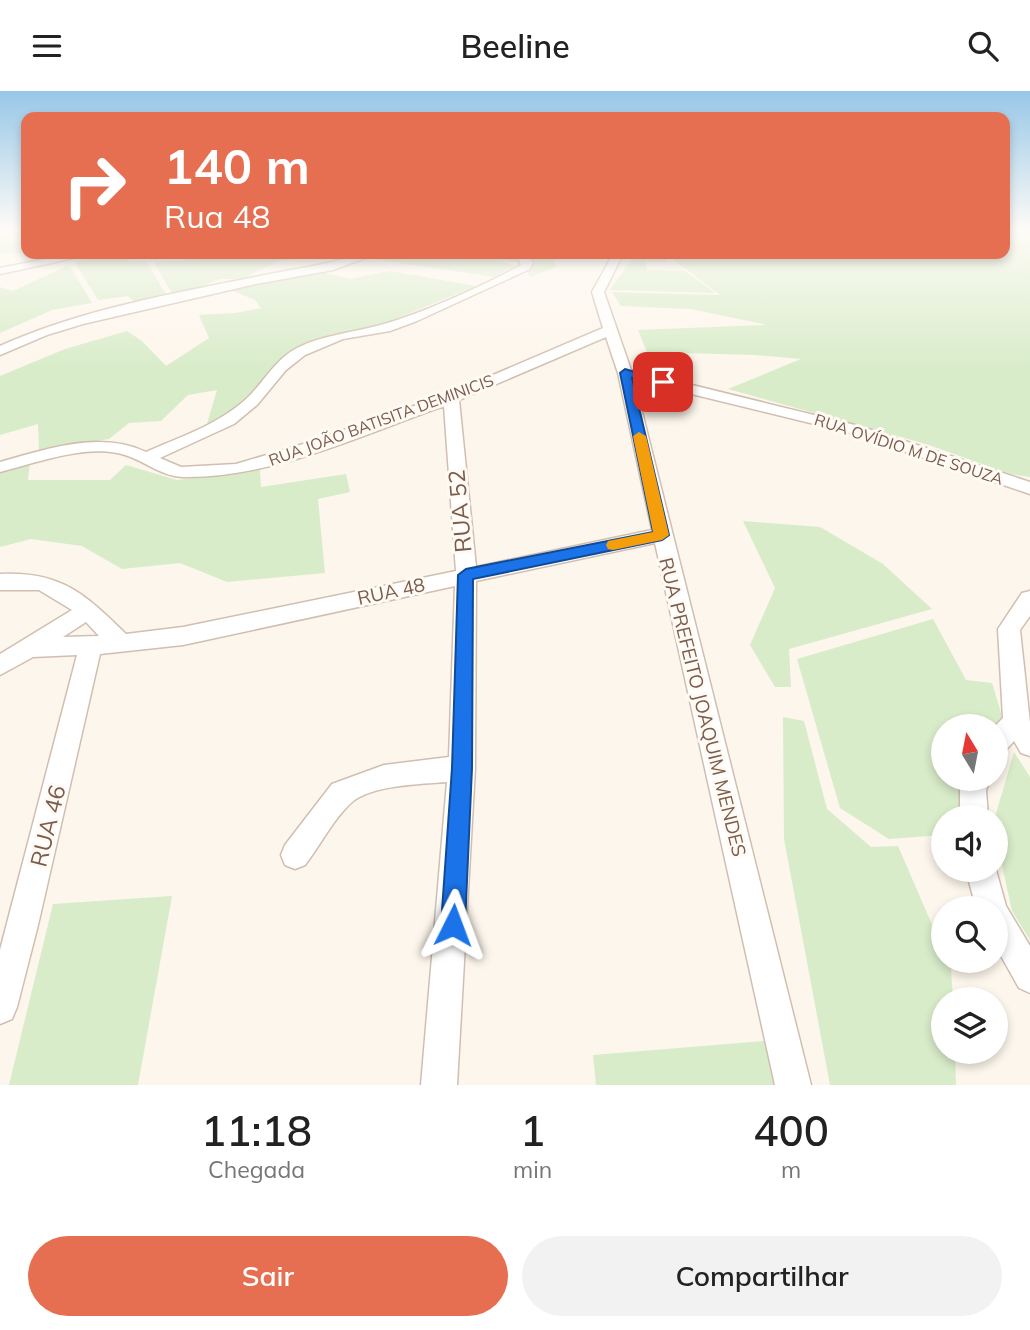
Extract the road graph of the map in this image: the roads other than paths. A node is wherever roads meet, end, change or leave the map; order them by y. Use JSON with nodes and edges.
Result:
{"nodes":[{"id":1,"x":277,"y":276,"type":"edge"},
{"id":2,"x":507,"y":276,"type":"edge"},
{"id":3,"x":606,"y":276,"type":"edge"},
{"id":4,"x":610,"y":330,"type":"junction"},
{"id":5,"x":0,"y":351,"type":"edge"},
{"id":6,"x":625,"y":373,"type":"junction"},
{"id":7,"x":451,"y":398,"type":"junction"},
{"id":8,"x":148,"y":457,"type":"junction"},
{"id":9,"x":0,"y":467,"type":"edge"},
{"id":10,"x":1030,"y":488,"type":"edge"},
{"id":11,"x":662,"y":535,"type":"junction"},
{"id":12,"x":466,"y":575,"type":"junction"},
{"id":13,"x":0,"y":582,"type":"edge"},
{"id":14,"x":1030,"y":599,"type":"edge"},
{"id":15,"x":86,"y":611,"type":"junction"},
{"id":16,"x":121,"y":644,"type":"junction"},
{"id":17,"x":91,"y":645,"type":"junction"},
{"id":18,"x":25,"y":648,"type":"junction"},
{"id":19,"x":0,"y":666,"type":"edge"},
{"id":20,"x":1016,"y":722,"type":"junction"},
{"id":21,"x":1008,"y":730,"type":"edge"},
{"id":22,"x":1030,"y":744,"type":"edge"},
{"id":23,"x":462,"y":768,"type":"junction"},
{"id":24,"x":295,"y":855,"type":"dead end"},
{"id":25,"x":1008,"y":938,"type":"edge"},
{"id":26,"x":1030,"y":977,"type":"edge"},
{"id":27,"x":0,"y":1007,"type":"edge"},
{"id":28,"x":439,"y":1085,"type":"edge"},
{"id":29,"x":793,"y":1085,"type":"edge"}],
"edges":[{"from":1,"to":5,"type":"street"},
{"from":2,"to":8,"type":"street"},
{"from":3,"to":4,"type":"street","name":"RUA PREFEITO JOAQUIM MENDES"},
{"from":4,"to":6,"type":"street","name":"RUA PREFEITO JOAQUIM MENDES"},
{"from":4,"to":7,"type":"street","name":"RUA JOÃO BATISITA DEMINICIS"},
{"from":6,"to":10,"type":"street","name":"RUA OVÍDIO M DE SOUZA"},
{"from":6,"to":11,"type":"street","name":"RUA PREFEITO JOAQUIM MENDES"},
{"from":7,"to":8,"type":"street","name":"RUA JOÃO BATISITA DEMINICIS"},
{"from":7,"to":12,"type":"street","name":"RUA 52"},
{"from":8,"to":9,"type":"street","name":"RUA JOÃO BATISITA DEMINICIS"},
{"from":11,"to":12,"type":"street","name":"RUA 48"},
{"from":11,"to":29,"type":"street","name":"RUA PREFEITO JOAQUIM MENDES"},
{"from":12,"to":16,"type":"street","name":"RUA 48"},
{"from":12,"to":23,"type":"street","name":"RUA 52"},
{"from":13,"to":15,"type":"street"},
{"from":14,"to":20,"type":"street"},
{"from":15,"to":16,"type":"street"},
{"from":15,"to":18,"type":"street"},
{"from":16,"to":17,"type":"street","name":"RUA 48"},
{"from":17,"to":18,"type":"street","name":"RUA 48"},
{"from":17,"to":27,"type":"street","name":"RUA 46"},
{"from":18,"to":19,"type":"street"},
{"from":20,"to":21,"type":"street"},
{"from":20,"to":22,"type":"street"},
{"from":23,"to":24,"type":"street"},
{"from":23,"to":28,"type":"street","name":"RUA 52"},
{"from":25,"to":26,"type":"street"}]}
